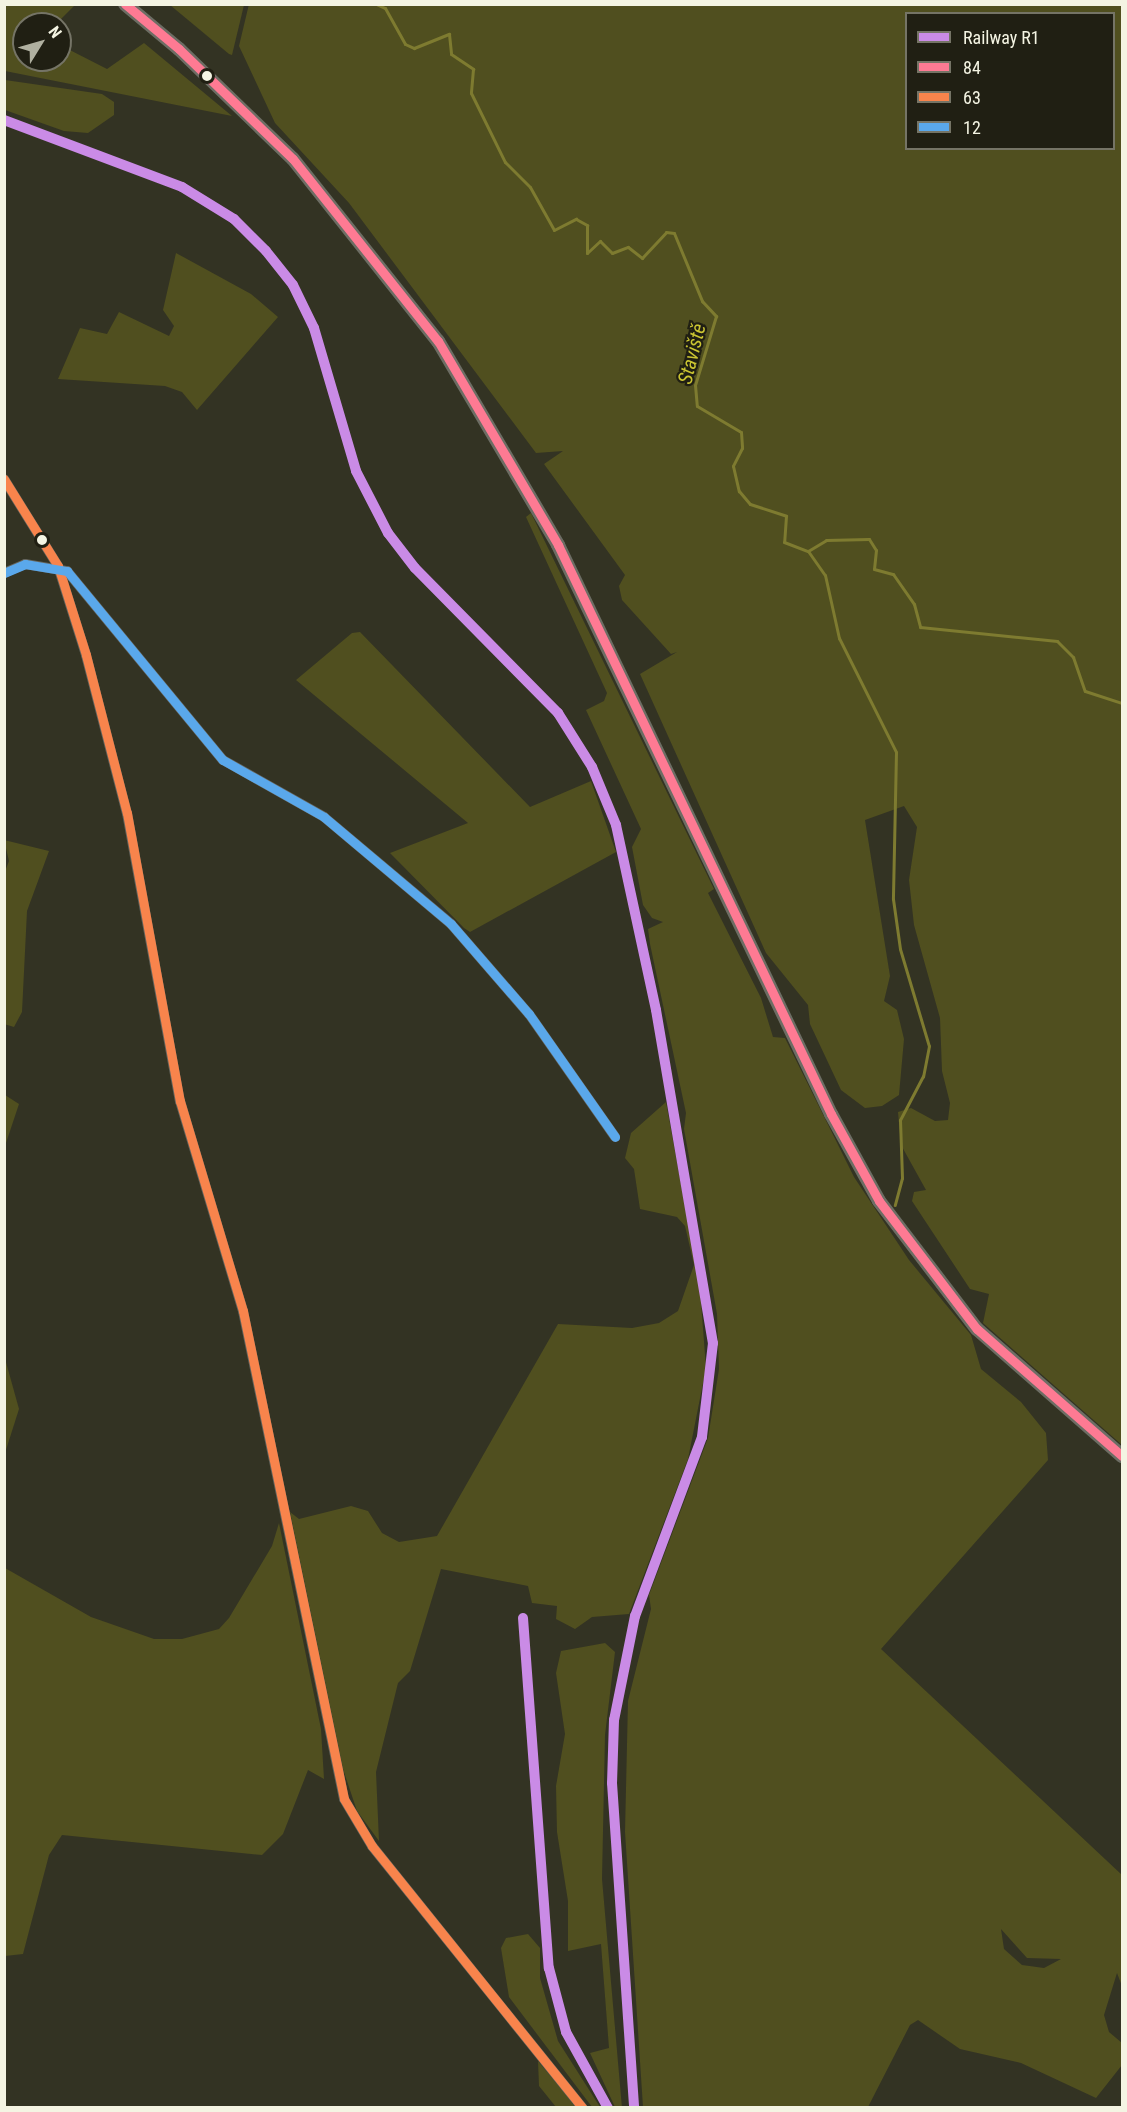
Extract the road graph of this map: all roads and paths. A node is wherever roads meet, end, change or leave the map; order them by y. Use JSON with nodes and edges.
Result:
{"nodes":[{"id":1,"x":125,"y":4,"type":"edge"},
{"id":2,"x":4,"y":479,"type":"edge"},
{"id":3,"x":58,"y":566,"type":"junction"},
{"id":4,"x":4,"y":573,"type":"edge"},
{"id":5,"x":615,"y":1137,"type":"dead end"},
{"id":6,"x":1122,"y":1456,"type":"edge"},
{"id":7,"x":583,"y":2108,"type":"edge"}],
"edges":[{"from":1,"to":6,"type":"main road"},
{"from":2,"to":3,"type":"street"},
{"from":3,"to":4,"type":"street"},
{"from":3,"to":5,"type":"street"},
{"from":3,"to":7,"type":"street"}]}
